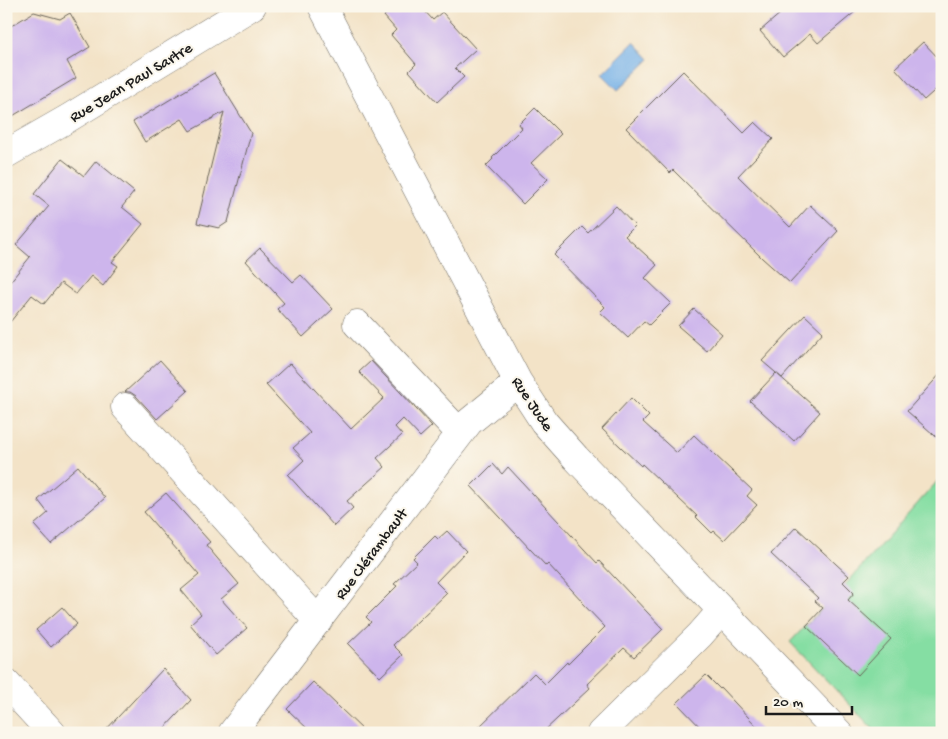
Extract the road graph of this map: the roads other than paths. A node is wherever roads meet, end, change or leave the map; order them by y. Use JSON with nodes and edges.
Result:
{"nodes":[{"id":1,"x":252,"y":6,"type":"edge"},
{"id":2,"x":322,"y":6,"type":"edge"},
{"id":3,"x":218,"y":15,"type":"edge"},
{"id":4,"x":6,"y":154,"type":"edge"},
{"id":5,"x":357,"y":324,"type":"dead end"},
{"id":6,"x":518,"y":382,"type":"junction"},
{"id":7,"x":125,"y":407,"type":"dead end"},
{"id":8,"x":460,"y":433,"type":"junction"},
{"id":9,"x":722,"y":610,"type":"junction"},
{"id":10,"x":318,"y":621,"type":"junction"},
{"id":11,"x":6,"y":683,"type":"edge"},
{"id":12,"x":52,"y":733,"type":"edge"},
{"id":13,"x":232,"y":733,"type":"edge"},
{"id":14,"x":601,"y":733,"type":"edge"},
{"id":15,"x":839,"y":733,"type":"edge"}],
"edges":[{"from":1,"to":3,"type":"street","name":"Rue Jean Paul Sartre"},
{"from":2,"to":6,"type":"street","name":"Rue Jude"},
{"from":3,"to":4,"type":"street","name":"Rue Jean Paul Sartre"},
{"from":5,"to":8,"type":"street"},
{"from":6,"to":8,"type":"street","name":"Rue Clérambault"},
{"from":6,"to":9,"type":"street","name":"Rue Jude"},
{"from":7,"to":10,"type":"street"},
{"from":8,"to":10,"type":"street","name":"Rue Clérambault"},
{"from":9,"to":14,"type":"street"},
{"from":9,"to":15,"type":"street","name":"Rue Jude"},
{"from":10,"to":13,"type":"street","name":"Rue Clérambault"},
{"from":11,"to":12,"type":"street"}]}
